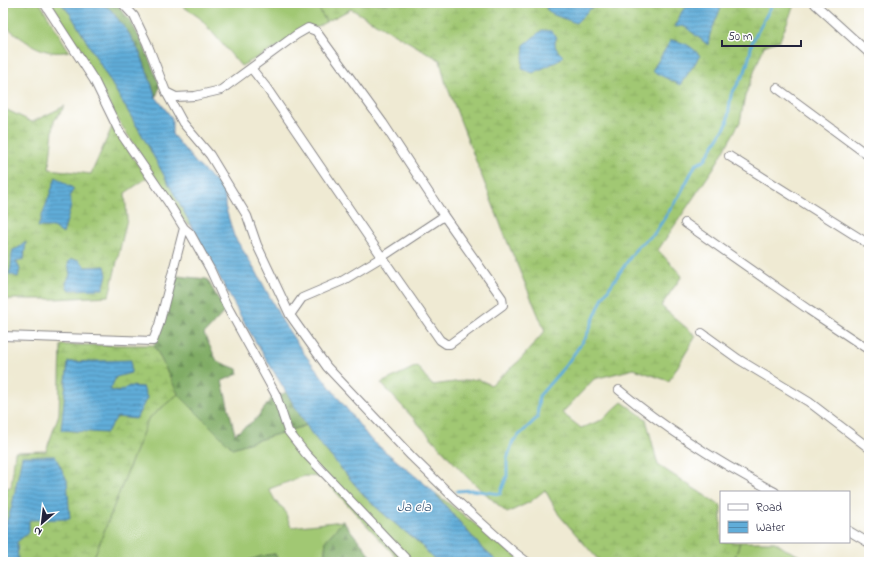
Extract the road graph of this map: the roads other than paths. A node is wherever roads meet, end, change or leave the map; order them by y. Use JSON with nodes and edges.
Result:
{"nodes":[{"id":1,"x":44,"y":3,"type":"edge"},
{"id":2,"x":122,"y":3,"type":"edge"},
{"id":3,"x":815,"y":4,"type":"dead end"},
{"id":4,"x":869,"y":53,"type":"edge"},
{"id":5,"x":251,"y":68,"type":"junction"},
{"id":6,"x":777,"y":88,"type":"dead end"},
{"id":7,"x":166,"y":92,"type":"junction"},
{"id":8,"x":729,"y":156,"type":"dead end"},
{"id":9,"x":869,"y":156,"type":"edge"},
{"id":10,"x":444,"y":216,"type":"junction"},
{"id":11,"x":685,"y":223,"type":"dead end"},
{"id":12,"x":184,"y":228,"type":"junction"},
{"id":13,"x":869,"y":244,"type":"edge"},
{"id":14,"x":382,"y":257,"type":"junction"},
{"id":15,"x":290,"y":315,"type":"junction"},
{"id":16,"x":702,"y":333,"type":"dead end"},
{"id":17,"x":3,"y":336,"type":"edge"},
{"id":18,"x":869,"y":350,"type":"edge"},
{"id":19,"x":619,"y":390,"type":"dead end"},
{"id":20,"x":869,"y":448,"type":"edge"},
{"id":21,"x":773,"y":491,"type":"edge"},
{"id":22,"x":850,"y":532,"type":"edge"},
{"id":23,"x":869,"y":543,"type":"edge"},
{"id":24,"x":409,"y":562,"type":"edge"},
{"id":25,"x":527,"y":562,"type":"edge"}],
"edges":[{"from":1,"to":12,"type":"street"},
{"from":2,"to":7,"type":"street"},
{"from":3,"to":4,"type":"street"},
{"from":5,"to":7,"type":"street"},
{"from":5,"to":10,"type":"street"},
{"from":5,"to":14,"type":"street"},
{"from":6,"to":9,"type":"street"},
{"from":7,"to":15,"type":"street"},
{"from":8,"to":13,"type":"street"},
{"from":10,"to":14,"type":"street"},
{"from":10,"to":14,"type":"street"},
{"from":11,"to":18,"type":"street"},
{"from":12,"to":17,"type":"street"},
{"from":12,"to":24,"type":"street"},
{"from":14,"to":15,"type":"street"},
{"from":15,"to":25,"type":"street"},
{"from":16,"to":20,"type":"street"},
{"from":19,"to":21,"type":"street"},
{"from":22,"to":23,"type":"street"}]}
